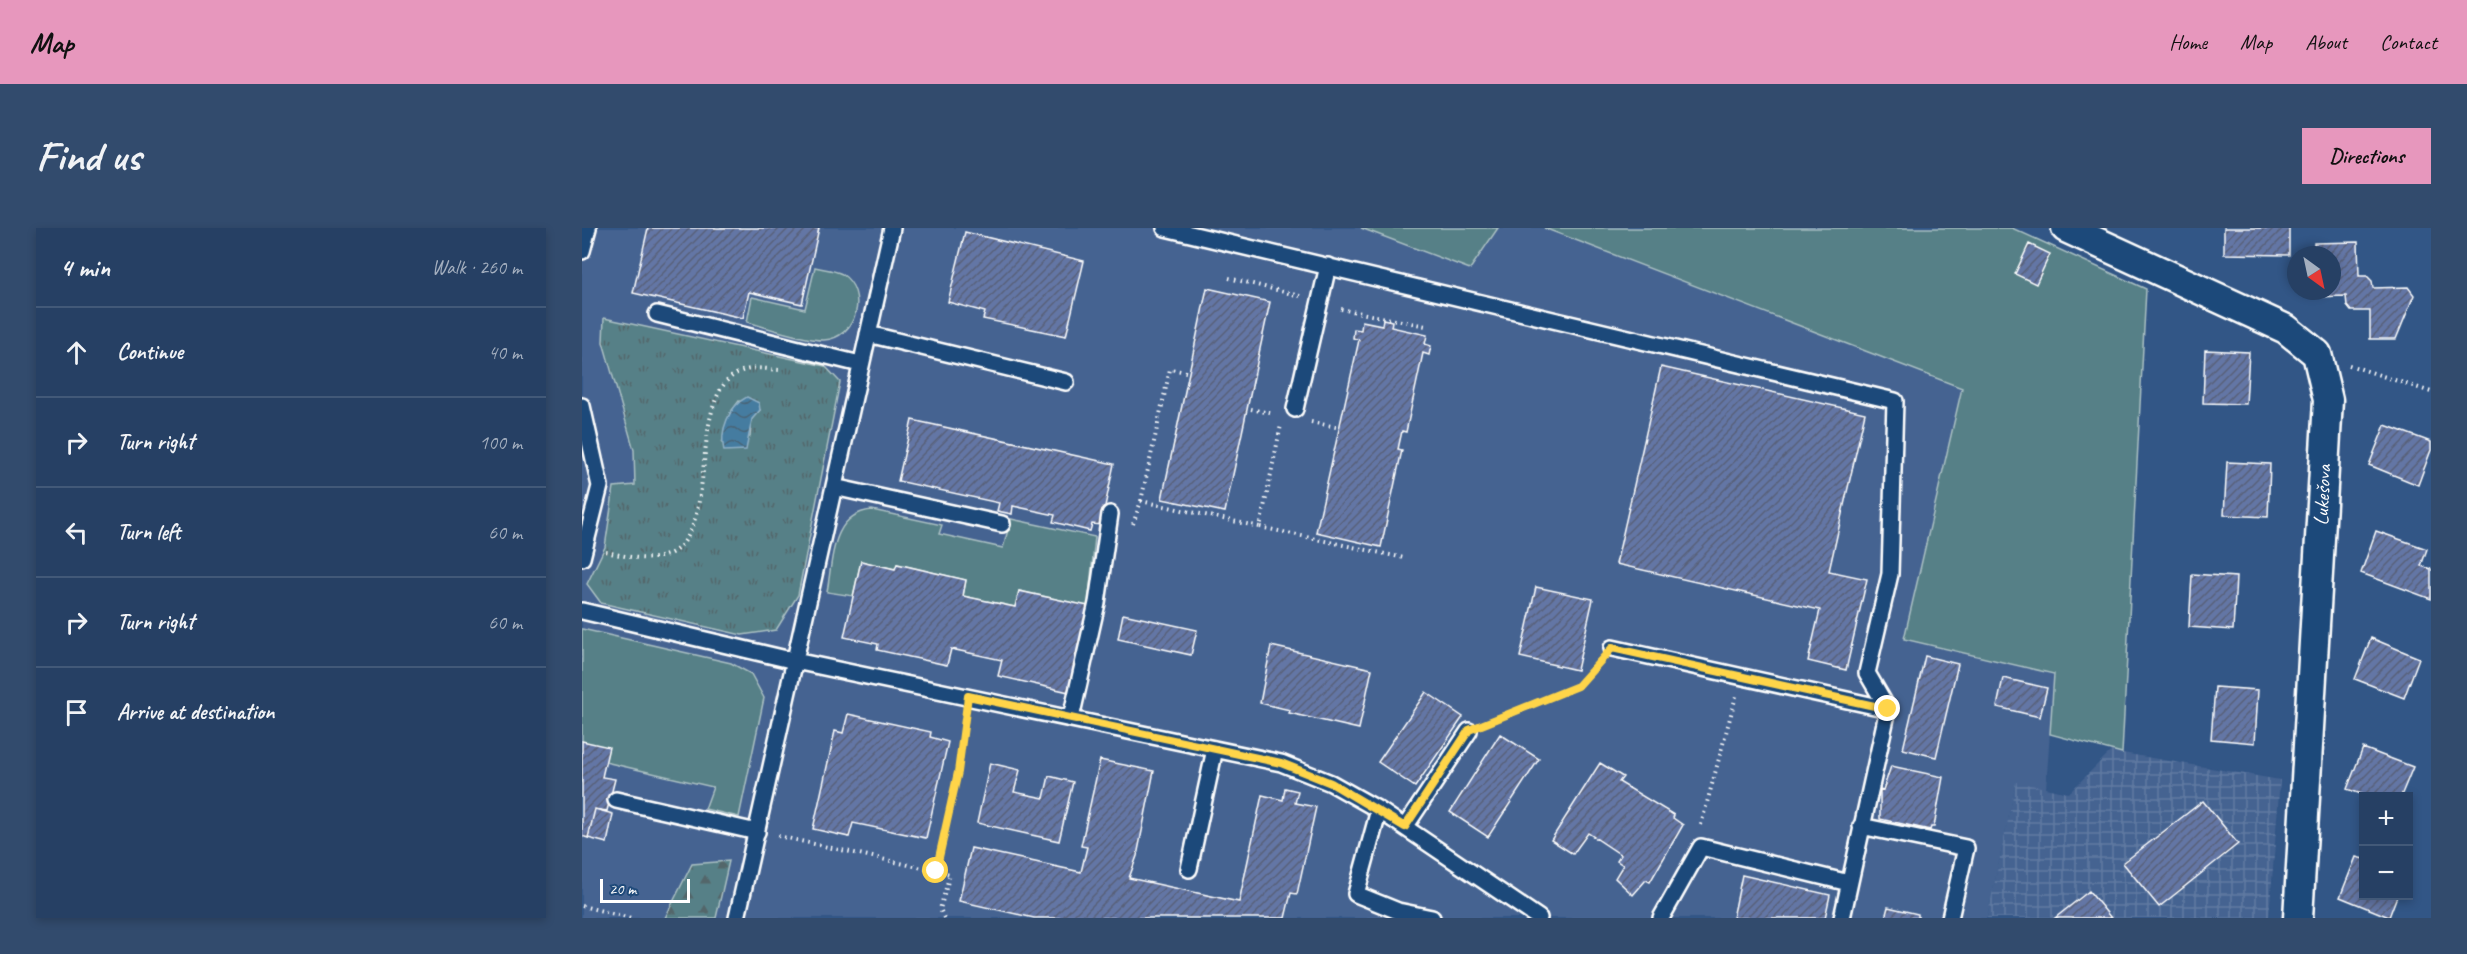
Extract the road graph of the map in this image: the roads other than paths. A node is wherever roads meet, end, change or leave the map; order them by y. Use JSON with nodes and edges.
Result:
{"nodes":[{"id":1,"x":588,"y":228,"type":"edge"},
{"id":2,"x":892,"y":228,"type":"edge"},
{"id":3,"x":1165,"y":228,"type":"edge"},
{"id":4,"x":2066,"y":228,"type":"edge"},
{"id":5,"x":582,"y":251,"type":"edge"},
{"id":6,"x":1328,"y":266,"type":"junction"},
{"id":7,"x":657,"y":314,"type":"dead end"},
{"id":8,"x":868,"y":334,"type":"junction"},
{"id":9,"x":860,"y":364,"type":"junction"},
{"id":10,"x":1066,"y":382,"type":"dead end"},
{"id":11,"x":582,"y":406,"type":"edge"},
{"id":12,"x":1294,"y":415,"type":"road end"},
{"id":13,"x":834,"y":487,"type":"junction"},
{"id":14,"x":1110,"y":514,"type":"dead end"},
{"id":15,"x":1002,"y":524,"type":"dead end"},
{"id":16,"x":584,"y":552,"type":"edge"},
{"id":17,"x":582,"y":612,"type":"edge"},
{"id":18,"x":1612,"y":648,"type":"road end"},
{"id":19,"x":795,"y":661,"type":"junction"},
{"id":20,"x":1888,"y":709,"type":"junction"},
{"id":21,"x":1071,"y":718,"type":"junction"},
{"id":22,"x":1469,"y":730,"type":"road end"},
{"id":23,"x":1215,"y":749,"type":"junction"},
{"id":24,"x":616,"y":801,"type":"dead end"},
{"id":25,"x":1379,"y":810,"type":"junction"},
{"id":26,"x":1861,"y":826,"type":"junction"},
{"id":27,"x":1405,"y":827,"type":"junction"},
{"id":28,"x":757,"y":832,"type":"junction"},
{"id":29,"x":1189,"y":869,"type":"dead end"},
{"id":30,"x":1849,"y":883,"type":"junction"},
{"id":31,"x":737,"y":918,"type":"edge"},
{"id":32,"x":1432,"y":918,"type":"edge"},
{"id":33,"x":1539,"y":918,"type":"edge"},
{"id":34,"x":1661,"y":918,"type":"edge"},
{"id":35,"x":1842,"y":918,"type":"edge"},
{"id":36,"x":1950,"y":918,"type":"edge"},
{"id":37,"x":2298,"y":918,"type":"edge"}],
"edges":[{"from":1,"to":5,"type":"lane"},
{"from":2,"to":8,"type":"lane"},
{"from":3,"to":6,"type":"lane"},
{"from":4,"to":37,"type":"street","name":"Lukešova"},
{"from":6,"to":12,"type":"lane"},
{"from":6,"to":20,"type":"lane"},
{"from":7,"to":9,"type":"lane"},
{"from":8,"to":9,"type":"lane"},
{"from":8,"to":10,"type":"lane"},
{"from":9,"to":13,"type":"lane"},
{"from":11,"to":16,"type":"lane"},
{"from":13,"to":15,"type":"lane"},
{"from":13,"to":19,"type":"lane"},
{"from":14,"to":21,"type":"lane"},
{"from":17,"to":19,"type":"lane"},
{"from":18,"to":20,"type":"lane"},
{"from":19,"to":21,"type":"lane"},
{"from":19,"to":28,"type":"lane"},
{"from":20,"to":26,"type":"lane"},
{"from":21,"to":23,"type":"lane"},
{"from":22,"to":27,"type":"lane"},
{"from":23,"to":25,"type":"lane"},
{"from":23,"to":29,"type":"lane"},
{"from":24,"to":28,"type":"lane"},
{"from":25,"to":27,"type":"lane"},
{"from":25,"to":32,"type":"lane"},
{"from":26,"to":30,"type":"lane"},
{"from":26,"to":36,"type":"lane"},
{"from":27,"to":33,"type":"lane"},
{"from":28,"to":31,"type":"lane"},
{"from":30,"to":34,"type":"lane"},
{"from":30,"to":35,"type":"lane"}]}
